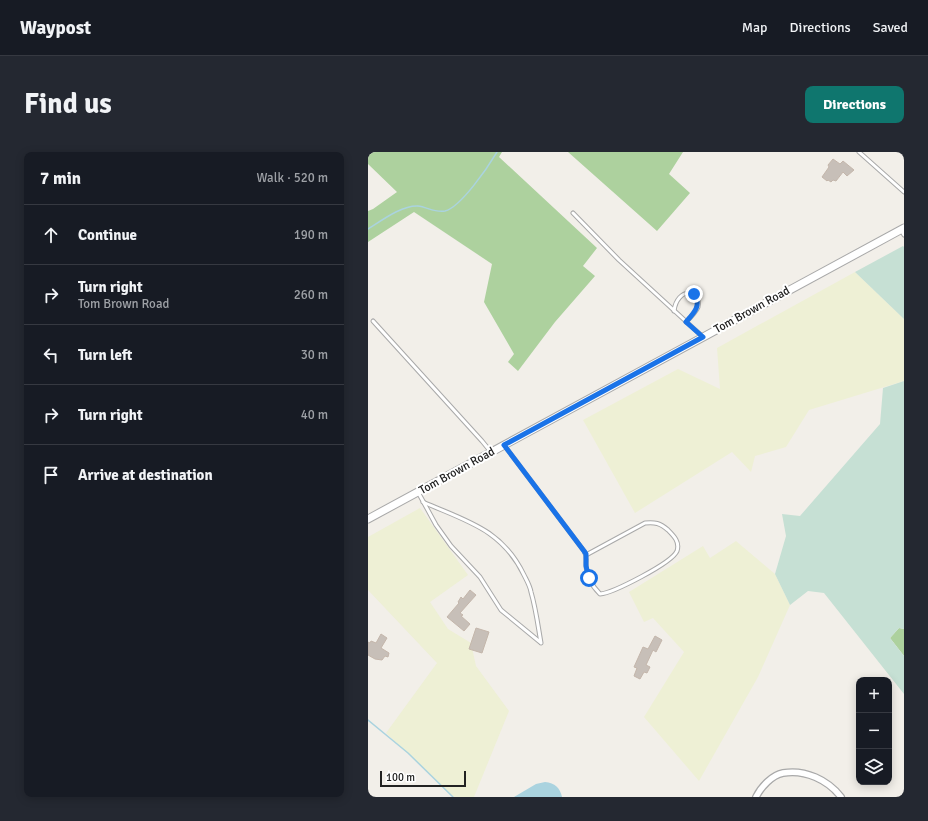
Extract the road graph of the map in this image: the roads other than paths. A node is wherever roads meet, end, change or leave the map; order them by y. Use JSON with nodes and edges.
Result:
{"nodes":[{"id":1,"x":860,"y":152,"type":"edge"},
{"id":2,"x":904,"y":192,"type":"edge"},
{"id":3,"x":573,"y":213,"type":"dead end"},
{"id":4,"x":903,"y":231,"type":"edge"},
{"id":5,"x":674,"y":311,"type":"junction"},
{"id":6,"x":373,"y":321,"type":"dead end"},
{"id":7,"x":686,"y":322,"type":"junction"},
{"id":8,"x":703,"y":337,"type":"junction"},
{"id":9,"x":504,"y":445,"type":"junction"},
{"id":10,"x":491,"y":452,"type":"junction"},
{"id":11,"x":418,"y":492,"type":"junction"},
{"id":12,"x":423,"y":502,"type":"junction"},
{"id":13,"x":368,"y":519,"type":"edge"},
{"id":14,"x":586,"y":554,"type":"junction"},
{"id":15,"x":756,"y":797,"type":"edge"},
{"id":16,"x":841,"y":797,"type":"edge"}],
"edges":[{"from":1,"to":2,"type":"lane"},
{"from":3,"to":5,"type":"lane"},
{"from":4,"to":8,"type":"street","name":"Tom Brown Road"},
{"from":5,"to":7,"type":"lane"},
{"from":5,"to":7,"type":"lane"},
{"from":6,"to":10,"type":"lane"},
{"from":7,"to":8,"type":"lane"},
{"from":8,"to":9,"type":"street","name":"Tom Brown Road"},
{"from":9,"to":10,"type":"street","name":"Tom Brown Road"},
{"from":9,"to":14,"type":"lane"},
{"from":10,"to":11,"type":"street","name":"Tom Brown Road"},
{"from":11,"to":12,"type":"lane"},
{"from":11,"to":13,"type":"street","name":"Tom Brown Road"},
{"from":12,"to":12,"type":"lane"},
{"from":14,"to":14,"type":"lane"},
{"from":15,"to":16,"type":"street"}]}
